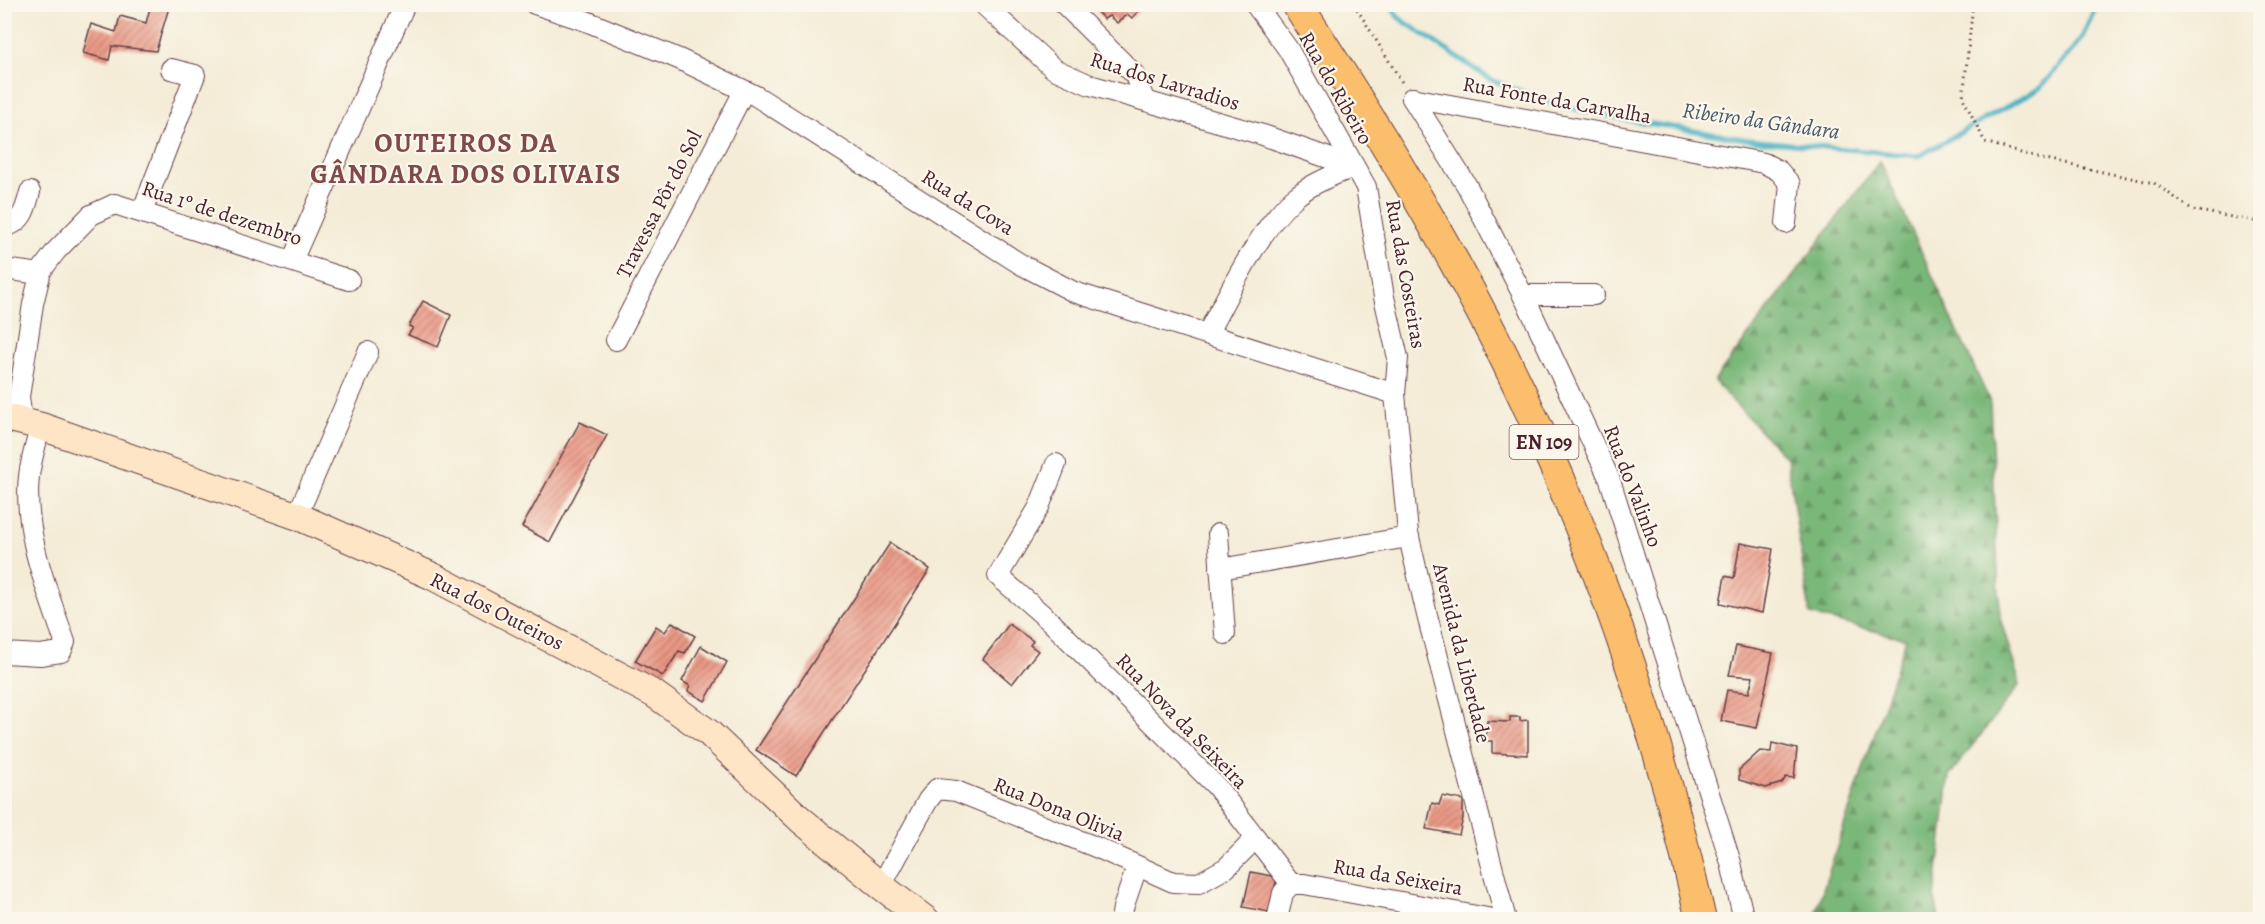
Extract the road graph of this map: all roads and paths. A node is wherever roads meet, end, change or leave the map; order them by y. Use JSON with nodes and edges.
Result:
{"nodes":[{"id":1,"x":405,"y":4,"type":"edge"},
{"id":2,"x":983,"y":4,"type":"edge"},
{"id":3,"x":1064,"y":4,"type":"edge"},
{"id":4,"x":1255,"y":4,"type":"edge"},
{"id":5,"x":1296,"y":4,"type":"edge"},
{"id":6,"x":1354,"y":4,"type":"edge"},
{"id":7,"x":1972,"y":4,"type":"edge"},
{"id":8,"x":546,"y":6,"type":"edge"},
{"id":9,"x":171,"y":69,"type":"dead end"},
{"id":10,"x":744,"y":90,"type":"junction"},
{"id":11,"x":1412,"y":98,"type":"junction"},
{"id":12,"x":1144,"y":100,"type":"junction"},
{"id":13,"x":1354,"y":167,"type":"junction"},
{"id":14,"x":30,"y":192,"type":"dead end"},
{"id":15,"x":142,"y":212,"type":"junction"},
{"id":16,"x":2260,"y":222,"type":"edge"},
{"id":17,"x":1786,"y":223,"type":"dead end"},
{"id":18,"x":4,"y":226,"type":"edge"},
{"id":19,"x":292,"y":261,"type":"junction"},
{"id":20,"x":4,"y":269,"type":"edge"},
{"id":21,"x":40,"y":274,"type":"junction"},
{"id":22,"x":349,"y":280,"type":"dead end"},
{"id":23,"x":1523,"y":295,"type":"junction"},
{"id":24,"x":1594,"y":295,"type":"dead end"},
{"id":25,"x":1207,"y":334,"type":"junction"},
{"id":26,"x":616,"y":340,"type":"dead end"},
{"id":27,"x":368,"y":352,"type":"dead end"},
{"id":28,"x":1395,"y":394,"type":"junction"},
{"id":29,"x":22,"y":421,"type":"edge"},
{"id":30,"x":1056,"y":464,"type":"dead end"},
{"id":31,"x":297,"y":516,"type":"junction"},
{"id":32,"x":1218,"y":534,"type":"dead end"},
{"id":33,"x":1409,"y":537,"type":"junction"},
{"id":34,"x":1221,"y":569,"type":"junction"},
{"id":35,"x":1225,"y":634,"type":"dead end"},
{"id":36,"x":4,"y":653,"type":"edge"},
{"id":37,"x":1256,"y":838,"type":"junction"},
{"id":38,"x":1137,"y":867,"type":"junction"},
{"id":39,"x":1291,"y":884,"type":"junction"},
{"id":40,"x":881,"y":886,"type":"junction"},
{"id":41,"x":926,"y":920,"type":"edge"},
{"id":42,"x":1121,"y":920,"type":"edge"},
{"id":43,"x":1277,"y":920,"type":"edge"},
{"id":44,"x":1498,"y":920,"type":"edge"},
{"id":45,"x":1506,"y":920,"type":"edge"},
{"id":46,"x":1701,"y":920,"type":"edge"},
{"id":47,"x":1744,"y":920,"type":"edge"}],
"edges":[{"from":1,"to":19,"type":"street"},
{"from":2,"to":12,"type":"street","name":"Rua dos Lavradios"},
{"from":3,"to":12,"type":"street"},
{"from":4,"to":13,"type":"street","name":"Rua do Ribeiro"},
{"from":5,"to":46,"type":"main road","number":"EN 109"},
{"from":6,"to":11,"type":"path"},
{"from":7,"to":16,"type":"path"},
{"from":8,"to":10,"type":"street","name":"Rua da Cova"},
{"from":9,"to":15,"type":"street"},
{"from":10,"to":25,"type":"street","name":"Rua da Cova"},
{"from":10,"to":26,"type":"street","name":"Travessa Pôr do Sol"},
{"from":11,"to":17,"type":"street","name":"Rua Fonte da Carvalha"},
{"from":11,"to":23,"type":"street","name":"Rua do Valinho"},
{"from":12,"to":13,"type":"street","name":"Rua dos Lavradios"},
{"from":13,"to":25,"type":"street"},
{"from":13,"to":28,"type":"street","name":"Rua das Costeiras"},
{"from":14,"to":18,"type":"street"},
{"from":15,"to":19,"type":"street","name":"Rua 1º de dezembro"},
{"from":15,"to":21,"type":"street","name":"Rua 1º de dezembro"},
{"from":19,"to":22,"type":"street","name":"Rua 1º de dezembro"},
{"from":20,"to":21,"type":"street"},
{"from":21,"to":29,"type":"street","name":"Rua 1º de dezembro"},
{"from":23,"to":24,"type":"street"},
{"from":23,"to":47,"type":"street","name":"Rua do Valinho"},
{"from":25,"to":28,"type":"street","name":"Rua da Cova"},
{"from":27,"to":31,"type":"street"},
{"from":28,"to":33,"type":"street","name":"Avenida da Liberdade"},
{"from":29,"to":31,"type":"street","name":"Rua dos Outeiros"},
{"from":29,"to":36,"type":"street","name":"Rua 1º de dezembro"},
{"from":30,"to":37,"type":"street","name":"Rua Nova da Seixeira"},
{"from":31,"to":40,"type":"street","name":"Rua dos Outeiros"},
{"from":32,"to":34,"type":"street"},
{"from":33,"to":34,"type":"street"},
{"from":33,"to":45,"type":"street","name":"Avenida da Liberdade"},
{"from":34,"to":35,"type":"street"},
{"from":37,"to":38,"type":"street","name":"Rua Dona Olivia"},
{"from":37,"to":39,"type":"street","name":"Rua Nova da Seixeira"},
{"from":38,"to":40,"type":"street","name":"Rua Dona Olivia"},
{"from":38,"to":42,"type":"street"},
{"from":39,"to":43,"type":"street"},
{"from":39,"to":44,"type":"street","name":"Rua da Seixeira"},
{"from":40,"to":41,"type":"street","name":"Rua dos Outeiros"}]}
